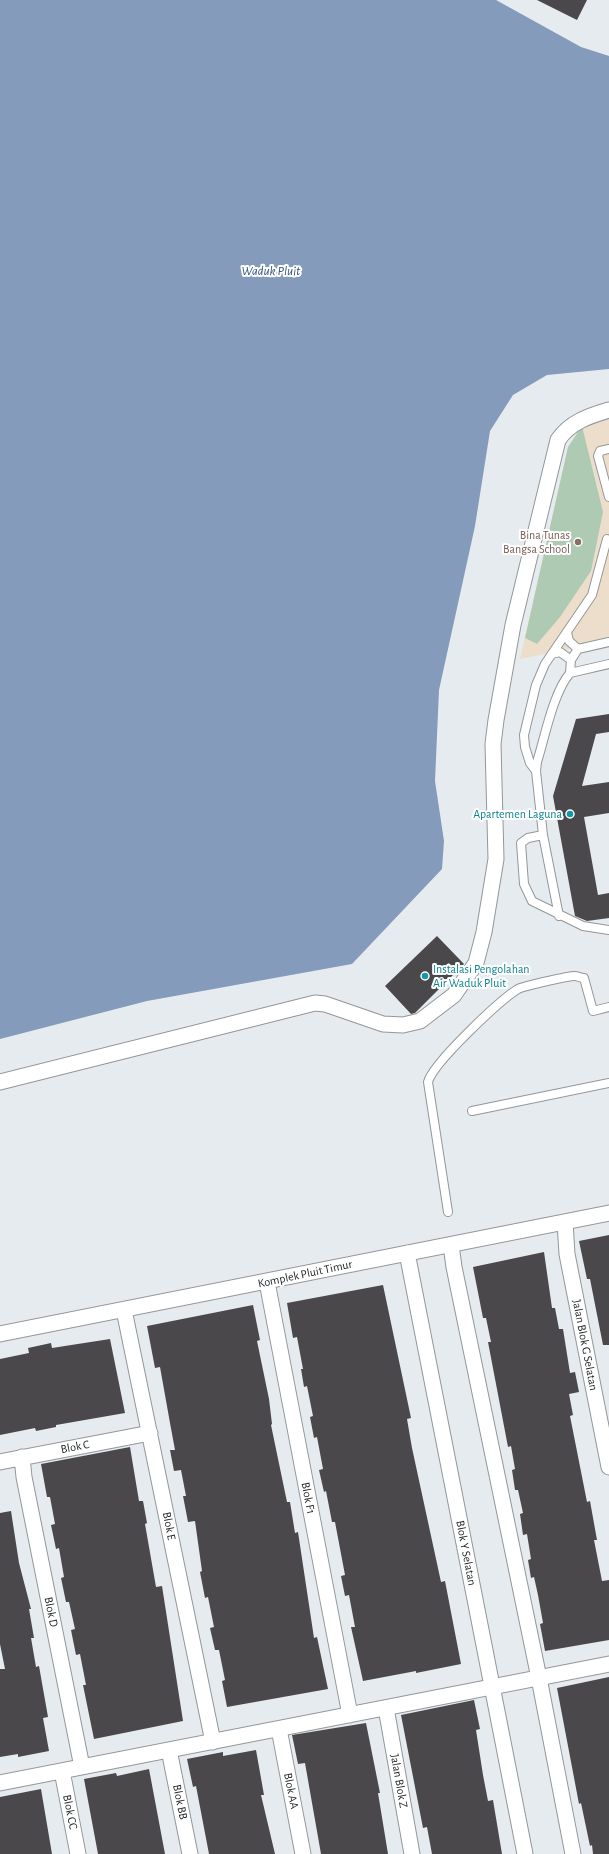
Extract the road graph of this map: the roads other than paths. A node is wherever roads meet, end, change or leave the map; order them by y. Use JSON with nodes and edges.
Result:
{"nodes":[{"id":1,"x":609,"y":410,"type":"edge"},
{"id":2,"x":609,"y":449,"type":"edge"},
{"id":3,"x":606,"y":473,"type":"edge"},
{"id":4,"x":609,"y":497,"type":"edge"},
{"id":5,"x":607,"y":539,"type":"dead end"},
{"id":6,"x":567,"y":632,"type":"junction"},
{"id":7,"x":609,"y":642,"type":"edge"},
{"id":8,"x":578,"y":649,"type":"junction"},
{"id":9,"x":552,"y":654,"type":"junction"},
{"id":10,"x":571,"y":660,"type":"junction"},
{"id":11,"x":609,"y":664,"type":"edge"},
{"id":12,"x":570,"y":674,"type":"junction"},
{"id":13,"x":536,"y":771,"type":"junction"},
{"id":14,"x":543,"y":834,"type":"junction"},
{"id":15,"x":559,"y":916,"type":"junction"},
{"id":16,"x":609,"y":930,"type":"edge"},
{"id":17,"x":609,"y":1008,"type":"edge"},
{"id":18,"x":0,"y":1082,"type":"edge"},
{"id":19,"x":609,"y":1083,"type":"edge"},
{"id":20,"x":472,"y":1112,"type":"dead end"},
{"id":21,"x":448,"y":1212,"type":"dead end"},
{"id":22,"x":609,"y":1213,"type":"edge"},
{"id":23,"x":565,"y":1222,"type":"junction"},
{"id":24,"x":451,"y":1245,"type":"junction"},
{"id":25,"x":407,"y":1253,"type":"junction"},
{"id":26,"x":267,"y":1282,"type":"junction"},
{"id":27,"x":124,"y":1310,"type":"junction"},
{"id":28,"x":0,"y":1334,"type":"edge"},
{"id":29,"x":150,"y":1433,"type":"junction"},
{"id":30,"x":22,"y":1457,"type":"junction"},
{"id":31,"x":0,"y":1462,"type":"edge"},
{"id":32,"x":609,"y":1467,"type":"edge"},
{"id":33,"x":609,"y":1664,"type":"edge"},
{"id":34,"x":539,"y":1678,"type":"junction"},
{"id":35,"x":492,"y":1687,"type":"junction"},
{"id":36,"x":386,"y":1708,"type":"junction"},
{"id":37,"x":350,"y":1715,"type":"junction"},
{"id":38,"x":279,"y":1728,"type":"junction"},
{"id":39,"x":213,"y":1742,"type":"junction"},
{"id":40,"x":170,"y":1750,"type":"junction"},
{"id":41,"x":82,"y":1767,"type":"junction"},
{"id":42,"x":62,"y":1771,"type":"junction"},
{"id":43,"x":0,"y":1783,"type":"edge"},
{"id":44,"x":78,"y":1854,"type":"edge"},
{"id":45,"x":190,"y":1854,"type":"edge"},
{"id":46,"x":302,"y":1854,"type":"edge"},
{"id":47,"x":412,"y":1854,"type":"edge"},
{"id":48,"x":525,"y":1854,"type":"edge"},
{"id":49,"x":573,"y":1854,"type":"edge"}],
"edges":[{"from":1,"to":18,"type":"street"},
{"from":2,"to":3,"type":"lane"},
{"from":3,"to":4,"type":"lane"},
{"from":5,"to":6,"type":"lane"},
{"from":6,"to":8,"type":"lane"},
{"from":6,"to":9,"type":"lane"},
{"from":7,"to":8,"type":"lane"},
{"from":8,"to":10,"type":"lane"},
{"from":9,"to":10,"type":"lane"},
{"from":9,"to":13,"type":"lane"},
{"from":10,"to":12,"type":"lane"},
{"from":11,"to":12,"type":"lane"},
{"from":12,"to":13,"type":"lane"},
{"from":13,"to":14,"type":"lane"},
{"from":14,"to":15,"type":"lane"},
{"from":14,"to":15,"type":"lane"},
{"from":15,"to":16,"type":"lane"},
{"from":17,"to":21,"type":"lane"},
{"from":19,"to":20,"type":"lane"},
{"from":22,"to":23,"type":"street","name":"Komplek Pluit Timur"},
{"from":23,"to":24,"type":"street","name":"Komplek Pluit Timur"},
{"from":23,"to":32,"type":"street","name":"Jalan Blok G Selatan"},
{"from":24,"to":25,"type":"street","name":"Komplek Pluit Timur"},
{"from":24,"to":34,"type":"street"},
{"from":25,"to":26,"type":"street","name":"Komplek Pluit Timur"},
{"from":25,"to":35,"type":"street","name":"Blok Y Selatan"},
{"from":26,"to":27,"type":"street","name":"Komplek Pluit Timur"},
{"from":26,"to":37,"type":"street","name":"Blok F1"},
{"from":27,"to":28,"type":"street","name":"Komplek Pluit Timur"},
{"from":27,"to":29,"type":"street","name":"Blok E"},
{"from":29,"to":30,"type":"street","name":"Blok C"},
{"from":29,"to":39,"type":"street","name":"Blok E"},
{"from":30,"to":31,"type":"street","name":"Blok C"},
{"from":30,"to":41,"type":"street","name":"Blok D"},
{"from":33,"to":34,"type":"street"},
{"from":34,"to":35,"type":"street"},
{"from":34,"to":49,"type":"street"},
{"from":35,"to":36,"type":"street"},
{"from":35,"to":48,"type":"street","name":"Blok Y Selatan"},
{"from":36,"to":37,"type":"street"},
{"from":36,"to":47,"type":"street","name":"Jalan Blok Z"},
{"from":37,"to":38,"type":"street"},
{"from":38,"to":39,"type":"street"},
{"from":38,"to":46,"type":"street","name":"Blok AA"},
{"from":39,"to":40,"type":"street"},
{"from":40,"to":41,"type":"street"},
{"from":40,"to":45,"type":"street","name":"Blok BB"},
{"from":41,"to":42,"type":"street"},
{"from":42,"to":43,"type":"street"},
{"from":42,"to":44,"type":"street","name":"Blok CC"}]}
